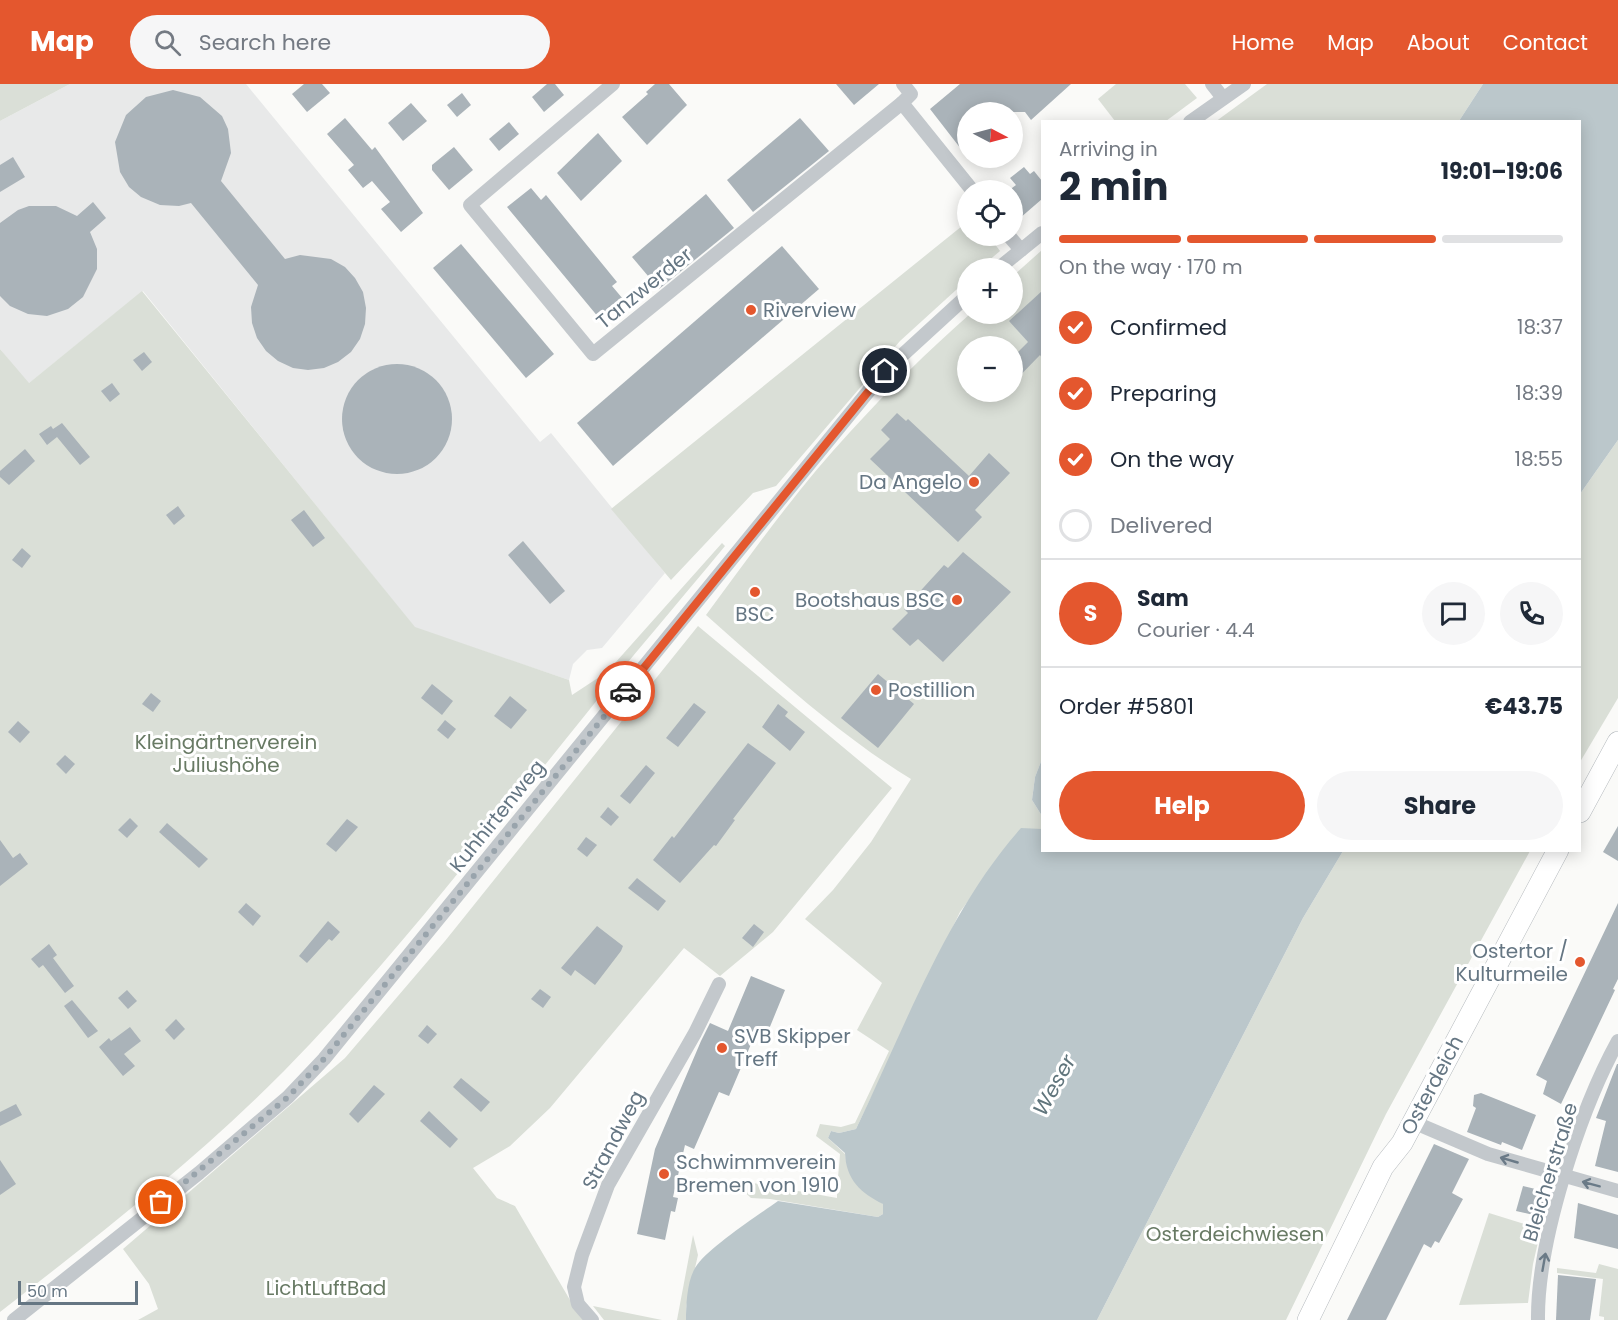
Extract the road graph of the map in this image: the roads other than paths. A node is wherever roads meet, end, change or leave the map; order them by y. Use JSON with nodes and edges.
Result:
{"nodes":[{"id":1,"x":613,"y":84,"type":"edge"},
{"id":2,"x":903,"y":84,"type":"edge"},
{"id":3,"x":1212,"y":84,"type":"edge"},
{"id":4,"x":1244,"y":84,"type":"edge"},
{"id":5,"x":1223,"y":98,"type":"junction"},
{"id":6,"x":902,"y":103,"type":"junction"},
{"id":7,"x":1193,"y":120,"type":"edge"},
{"id":8,"x":964,"y":180,"type":"edge"},
{"id":9,"x":1041,"y":234,"type":"edge"},
{"id":10,"x":1018,"y":246,"type":"edge"},
{"id":11,"x":1021,"y":250,"type":"junction"},
{"id":12,"x":1011,"y":258,"type":"edge"},
{"id":13,"x":957,"y":305,"type":"edge"},
{"id":14,"x":1618,"y":742,"type":"edge"},
{"id":15,"x":1581,"y":810,"type":"edge"},
{"id":16,"x":1557,"y":852,"type":"edge"},
{"id":17,"x":719,"y":984,"type":"dead end"},
{"id":18,"x":1618,"y":1041,"type":"edge"},
{"id":19,"x":1413,"y":1122,"type":"junction"},
{"id":20,"x":1565,"y":1177,"type":"junction"},
{"id":21,"x":1618,"y":1191,"type":"edge"},
{"id":22,"x":14,"y":1320,"type":"edge"},
{"id":23,"x":592,"y":1320,"type":"edge"},
{"id":24,"x":1308,"y":1320,"type":"edge"},
{"id":25,"x":1538,"y":1320,"type":"edge"}],
"edges":[{"from":1,"to":6,"type":"street","name":"Tanzwerder"},
{"from":2,"to":6,"type":"street"},
{"from":3,"to":5,"type":"street"},
{"from":4,"to":5,"type":"street"},
{"from":5,"to":7,"type":"street"},
{"from":6,"to":8,"type":"street"},
{"from":9,"to":11,"type":"street"},
{"from":10,"to":11,"type":"street"},
{"from":11,"to":12,"type":"street"},
{"from":13,"to":22,"type":"street","name":"Kuhhirtenweg"},
{"from":14,"to":15,"type":"main road"},
{"from":16,"to":19,"type":"main road","name":"Osterdeich"},
{"from":17,"to":23,"type":"street","name":"Strandweg"},
{"from":18,"to":20,"type":"street","name":"Bleicherstraße"},
{"from":20,"to":19,"type":"street","one_way":true},
{"from":19,"to":24,"type":"main road","name":"Osterdeich"},
{"from":21,"to":20,"type":"street","one_way":true},
{"from":25,"to":20,"type":"street","name":"Bleicherstraße","one_way":true}]}
